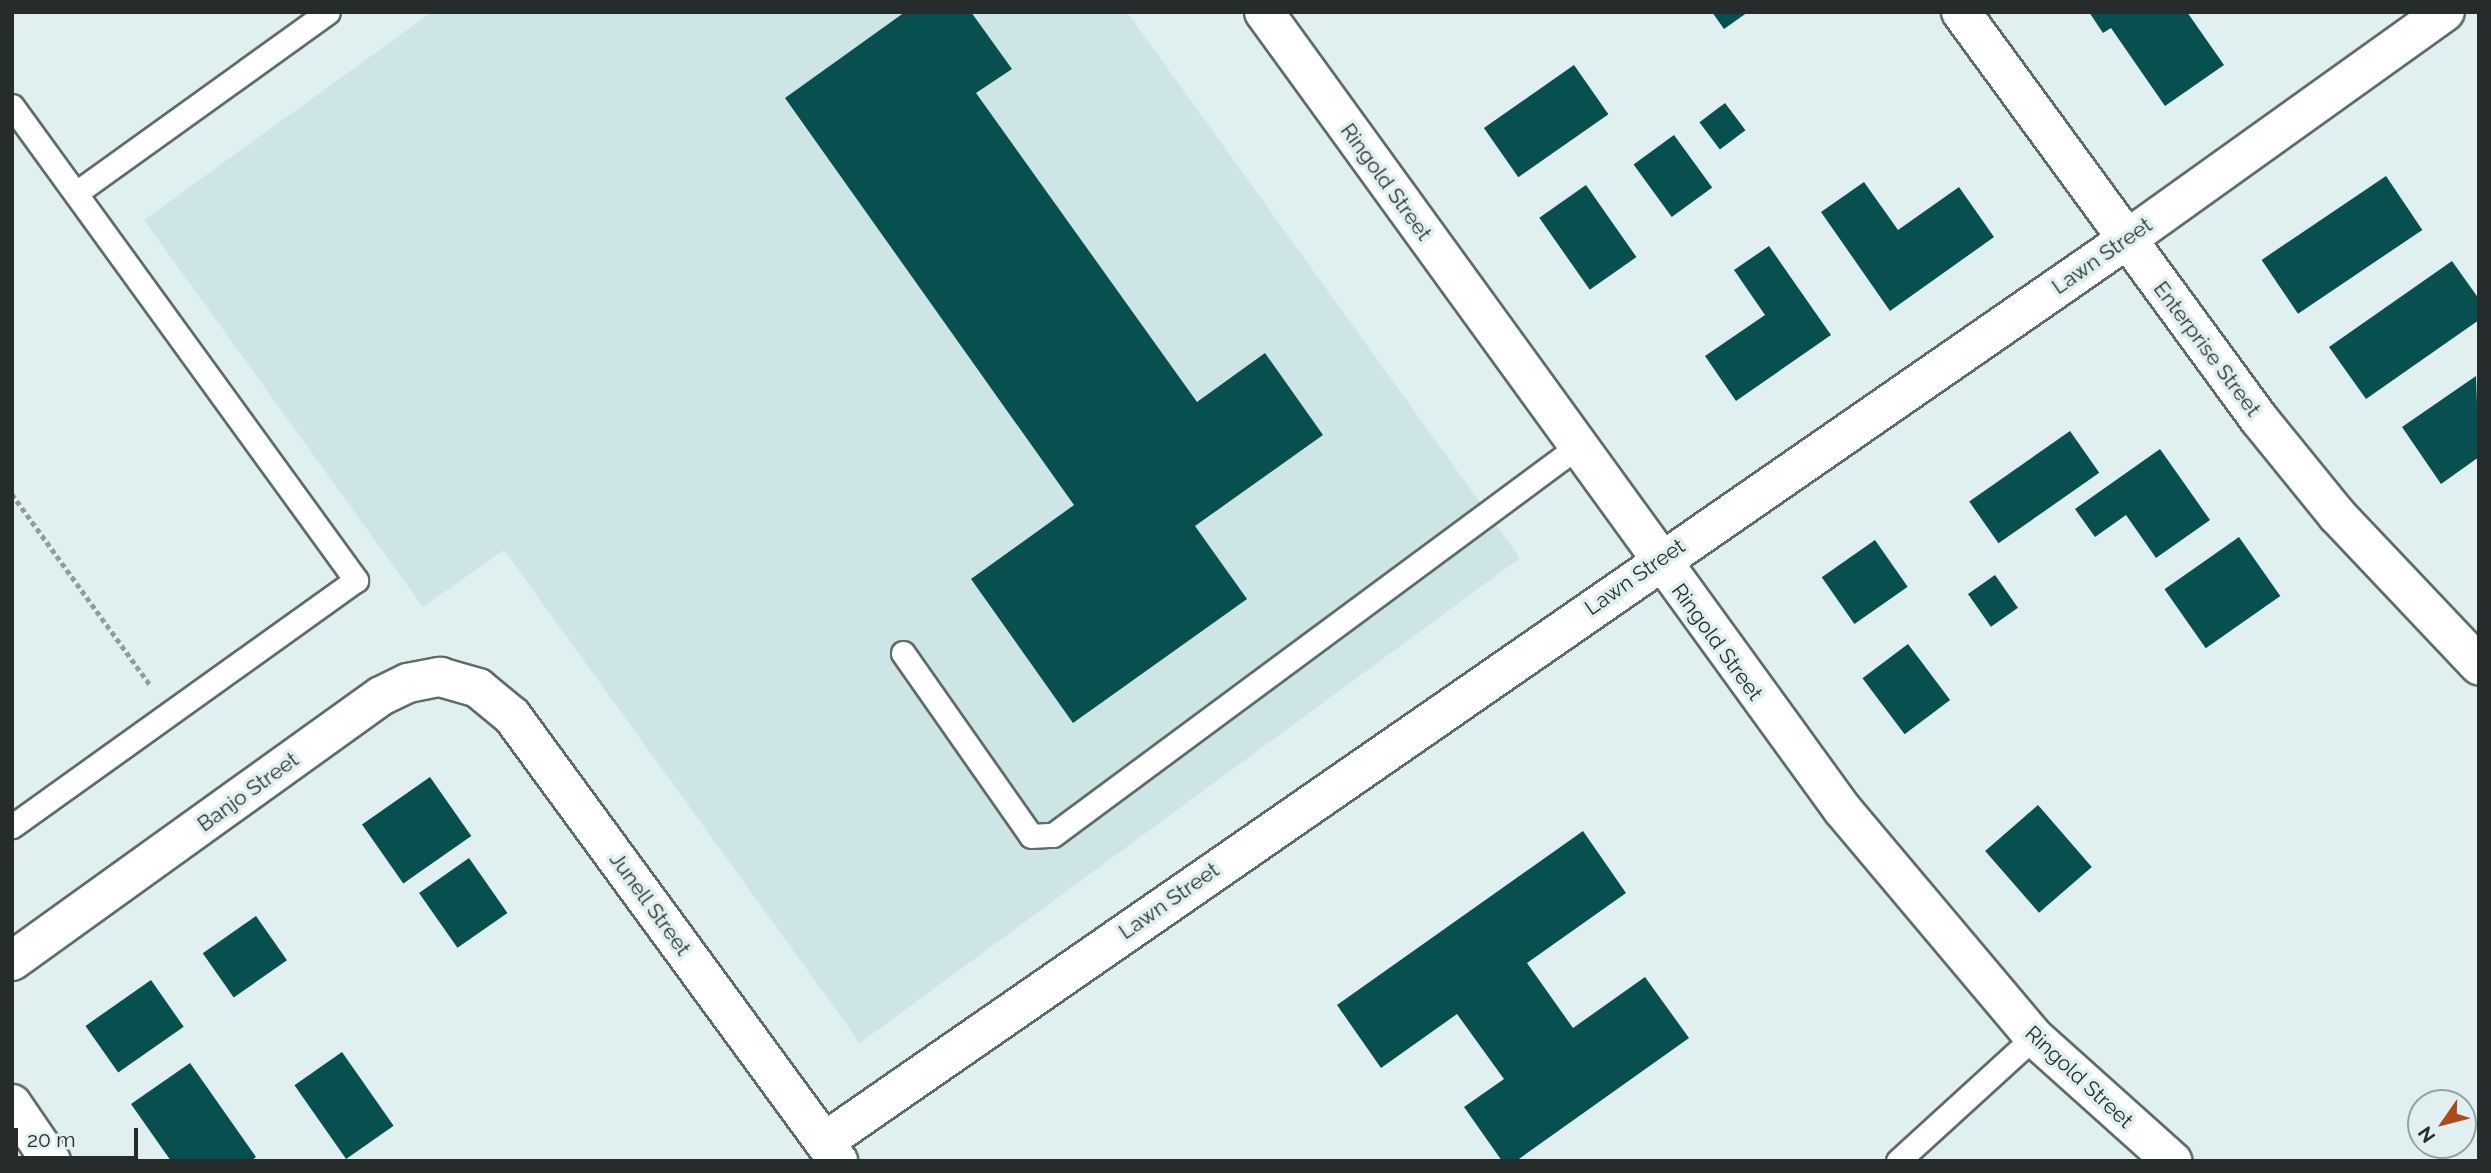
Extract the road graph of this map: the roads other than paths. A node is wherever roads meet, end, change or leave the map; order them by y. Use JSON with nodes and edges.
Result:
{"nodes":[{"id":1,"x":327,"y":12,"type":"edge"},
{"id":2,"x":1264,"y":12,"type":"edge"},
{"id":3,"x":1961,"y":12,"type":"edge"},
{"id":4,"x":2445,"y":12,"type":"edge"},
{"id":5,"x":12,"y":106,"type":"edge"},
{"id":6,"x":76,"y":193,"type":"junction"},
{"id":7,"x":2126,"y":240,"type":"junction"},
{"id":8,"x":1577,"y":447,"type":"junction"},
{"id":9,"x":1659,"y":560,"type":"junction"},
{"id":10,"x":903,"y":653,"type":"dead end"},
{"id":11,"x":2479,"y":665,"type":"edge"},
{"id":12,"x":440,"y":677,"type":"joint"},
{"id":13,"x":12,"y":826,"type":"edge"},
{"id":14,"x":12,"y":961,"type":"edge"},
{"id":15,"x":2034,"y":1037,"type":"junction"},
{"id":16,"x":12,"y":1104,"type":"edge"},
{"id":17,"x":831,"y":1151,"type":"edge"},
{"id":18,"x":51,"y":1161,"type":"edge"},
{"id":19,"x":1898,"y":1161,"type":"edge"},
{"id":20,"x":2172,"y":1161,"type":"edge"}],
"edges":[{"from":1,"to":6,"type":"lane"},
{"from":2,"to":8,"type":"street","name":"Ringold Street"},
{"from":3,"to":7,"type":"street","name":"Enterprise Street"},
{"from":4,"to":7,"type":"street","name":"Lawn Street"},
{"from":5,"to":6,"type":"lane"},
{"from":6,"to":13,"type":"lane"},
{"from":7,"to":9,"type":"street","name":"Lawn Street"},
{"from":7,"to":11,"type":"street","name":"Enterprise Street"},
{"from":8,"to":9,"type":"street","name":"Ringold Street"},
{"from":8,"to":10,"type":"lane"},
{"from":9,"to":15,"type":"street","name":"Ringold Street"},
{"from":9,"to":17,"type":"street","name":"Lawn Street"},
{"from":12,"to":14,"type":"street","name":"Banjo Street"},
{"from":12,"to":17,"type":"street","name":"Junell Street"},
{"from":15,"to":19,"type":"lane"},
{"from":15,"to":20,"type":"street","name":"Ringold Street"},
{"from":16,"to":18,"type":"street"}]}
